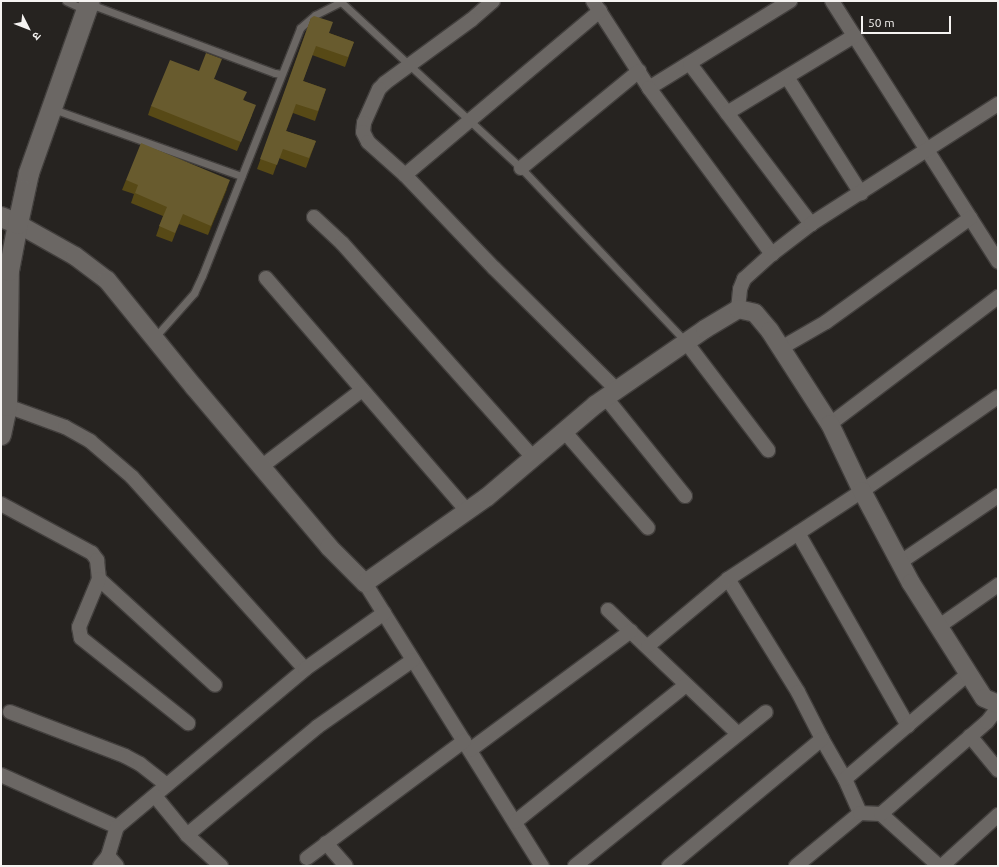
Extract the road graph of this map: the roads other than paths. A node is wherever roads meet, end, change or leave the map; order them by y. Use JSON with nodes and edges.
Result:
{"nodes":[{"id":1,"x":66,"y":1,"type":"edge"},
{"id":2,"x":341,"y":1,"type":"edge"},
{"id":3,"x":493,"y":1,"type":"edge"},
{"id":4,"x":790,"y":1,"type":"edge"},
{"id":5,"x":832,"y":1,"type":"edge"},
{"id":6,"x":89,"y":5,"type":"edge"},
{"id":7,"x":597,"y":6,"type":"edge"},
{"id":8,"x":854,"y":36,"type":"junction"},
{"id":9,"x":690,"y":64,"type":"junction"},
{"id":10,"x":409,"y":65,"type":"junction"},
{"id":11,"x":639,"y":72,"type":"junction"},
{"id":12,"x":282,"y":74,"type":"junction"},
{"id":13,"x":787,"y":76,"type":"junction"},
{"id":14,"x":649,"y":88,"type":"junction"},
{"id":15,"x":998,"y":104,"type":"edge"},
{"id":16,"x":52,"y":108,"type":"junction"},
{"id":17,"x":727,"y":113,"type":"junction"},
{"id":18,"x":469,"y":120,"type":"junction"},
{"id":19,"x":928,"y":151,"type":"junction"},
{"id":20,"x":521,"y":168,"type":"junction"},
{"id":21,"x":405,"y":175,"type":"junction"},
{"id":22,"x":241,"y":176,"type":"junction"},
{"id":23,"x":861,"y":193,"type":"junction"},
{"id":24,"x":314,"y":217,"type":"dead end"},
{"id":25,"x":970,"y":218,"type":"junction"},
{"id":26,"x":10,"y":220,"type":"edge"},
{"id":27,"x":811,"y":224,"type":"junction"},
{"id":28,"x":772,"y":254,"type":"junction"},
{"id":29,"x":998,"y":262,"type":"edge"},
{"id":30,"x":5,"y":267,"type":"edge"},
{"id":31,"x":266,"y":278,"type":"dead end"},
{"id":32,"x":998,"y":297,"type":"edge"},
{"id":33,"x":738,"y":309,"type":"junction"},
{"id":34,"x":154,"y":338,"type":"junction"},
{"id":35,"x":686,"y":342,"type":"junction"},
{"id":36,"x":781,"y":348,"type":"junction"},
{"id":37,"x":362,"y":390,"type":"junction"},
{"id":38,"x":612,"y":394,"type":"junction"},
{"id":39,"x":998,"y":397,"type":"edge"},
{"id":40,"x":7,"y":406,"type":"junction"},
{"id":41,"x":830,"y":424,"type":"junction"},
{"id":42,"x":564,"y":431,"type":"junction"},
{"id":43,"x":1,"y":435,"type":"edge"},
{"id":44,"x":768,"y":450,"type":"dead end"},
{"id":45,"x":533,"y":457,"type":"junction"},
{"id":46,"x":261,"y":467,"type":"junction"},
{"id":47,"x":862,"y":491,"type":"junction"},
{"id":48,"x":685,"y":496,"type":"dead end"},
{"id":49,"x":998,"y":496,"type":"edge"},
{"id":50,"x":1,"y":504,"type":"edge"},
{"id":51,"x":467,"y":511,"type":"junction"},
{"id":52,"x":648,"y":528,"type":"dead end"},
{"id":53,"x":798,"y":533,"type":"junction"},
{"id":54,"x":899,"y":563,"type":"junction"},
{"id":55,"x":99,"y":579,"type":"junction"},
{"id":56,"x":728,"y":579,"type":"junction"},
{"id":57,"x":365,"y":583,"type":"junction"},
{"id":58,"x":998,"y":585,"type":"edge"},
{"id":59,"x":608,"y":610,"type":"dead end"},
{"id":60,"x":384,"y":613,"type":"junction"},
{"id":61,"x":938,"y":627,"type":"junction"},
{"id":62,"x":631,"y":631,"type":"junction"},
{"id":63,"x":648,"y":646,"type":"junction"},
{"id":64,"x":413,"y":660,"type":"junction"},
{"id":65,"x":305,"y":669,"type":"junction"},
{"id":66,"x":968,"y":674,"type":"junction"},
{"id":67,"x":686,"y":685,"type":"junction"},
{"id":68,"x":215,"y":686,"type":"dead end"},
{"id":69,"x":998,"y":704,"type":"edge"},
{"id":70,"x":998,"y":708,"type":"edge"},
{"id":71,"x":10,"y":712,"type":"dead end"},
{"id":72,"x":766,"y":712,"type":"dead end"},
{"id":73,"x":188,"y":723,"type":"dead end"},
{"id":74,"x":908,"y":726,"type":"junction"},
{"id":75,"x":737,"y":734,"type":"junction"},
{"id":76,"x":970,"y":736,"type":"junction"},
{"id":77,"x":822,"y":739,"type":"junction"},
{"id":78,"x":467,"y":746,"type":"junction"},
{"id":79,"x":998,"y":770,"type":"edge"},
{"id":80,"x":1,"y":775,"type":"edge"},
{"id":81,"x":845,"y":778,"type":"junction"},
{"id":82,"x":167,"y":786,"type":"junction"},
{"id":83,"x":155,"y":796,"type":"junction"},
{"id":84,"x":860,"y":813,"type":"junction"},
{"id":85,"x":881,"y":814,"type":"junction"},
{"id":86,"x":998,"y":815,"type":"edge"},
{"id":87,"x":515,"y":822,"type":"junction"},
{"id":88,"x":116,"y":827,"type":"junction"},
{"id":89,"x":187,"y":835,"type":"junction"},
{"id":90,"x":326,"y":842,"type":"junction"},
{"id":91,"x":307,"y":858,"type":"dead end"},
{"id":92,"x":109,"y":863,"type":"edge"},
{"id":93,"x":221,"y":866,"type":"edge"},
{"id":94,"x":346,"y":866,"type":"edge"},
{"id":95,"x":542,"y":866,"type":"edge"},
{"id":96,"x":575,"y":866,"type":"edge"},
{"id":97,"x":669,"y":866,"type":"edge"},
{"id":98,"x":796,"y":866,"type":"edge"},
{"id":99,"x":939,"y":866,"type":"edge"},
{"id":100,"x":942,"y":866,"type":"edge"}],
"edges":[{"from":1,"to":6,"type":"lane"},
{"from":2,"to":10,"type":"lane"},
{"from":2,"to":12,"type":"lane"},
{"from":3,"to":10,"type":"street"},
{"from":4,"to":9,"type":"street"},
{"from":5,"to":8,"type":"street"},
{"from":6,"to":12,"type":"lane"},
{"from":6,"to":16,"type":"main road"},
{"from":7,"to":11,"type":"street"},
{"from":7,"to":18,"type":"street"},
{"from":8,"to":13,"type":"street"},
{"from":8,"to":19,"type":"street"},
{"from":9,"to":14,"type":"street"},
{"from":9,"to":17,"type":"street"},
{"from":10,"to":18,"type":"lane"},
{"from":10,"to":21,"type":"street"},
{"from":11,"to":14,"type":"street"},
{"from":11,"to":20,"type":"street"},
{"from":12,"to":22,"type":"lane"},
{"from":13,"to":17,"type":"street"},
{"from":13,"to":23,"type":"street"},
{"from":14,"to":28,"type":"street"},
{"from":15,"to":19,"type":"street"},
{"from":16,"to":22,"type":"lane"},
{"from":16,"to":26,"type":"main road"},
{"from":17,"to":27,"type":"street"},
{"from":18,"to":20,"type":"lane"},
{"from":18,"to":21,"type":"street"},
{"from":19,"to":23,"type":"street"},
{"from":19,"to":25,"type":"street"},
{"from":20,"to":35,"type":"lane"},
{"from":21,"to":38,"type":"street"},
{"from":22,"to":34,"type":"lane"},
{"from":23,"to":27,"type":"street"},
{"from":24,"to":45,"type":"street"},
{"from":25,"to":29,"type":"street"},
{"from":25,"to":36,"type":"street"},
{"from":26,"to":30,"type":"main road"},
{"from":26,"to":34,"type":"street"},
{"from":27,"to":28,"type":"street"},
{"from":28,"to":33,"type":"street"},
{"from":30,"to":40,"type":"main road"},
{"from":31,"to":37,"type":"street"},
{"from":32,"to":41,"type":"street"},
{"from":33,"to":35,"type":"street"},
{"from":33,"to":36,"type":"street"},
{"from":34,"to":46,"type":"street"},
{"from":35,"to":38,"type":"street"},
{"from":35,"to":44,"type":"street"},
{"from":36,"to":41,"type":"street"},
{"from":37,"to":46,"type":"street"},
{"from":37,"to":51,"type":"street"},
{"from":38,"to":42,"type":"street"},
{"from":38,"to":48,"type":"street"},
{"from":39,"to":47,"type":"street"},
{"from":40,"to":43,"type":"main road"},
{"from":40,"to":65,"type":"street"},
{"from":41,"to":47,"type":"street"},
{"from":42,"to":45,"type":"street"},
{"from":42,"to":52,"type":"street"},
{"from":45,"to":51,"type":"street"},
{"from":46,"to":57,"type":"street"},
{"from":47,"to":53,"type":"street"},
{"from":47,"to":54,"type":"street"},
{"from":49,"to":54,"type":"street"},
{"from":50,"to":55,"type":"street"},
{"from":51,"to":57,"type":"street"},
{"from":53,"to":56,"type":"street"},
{"from":53,"to":74,"type":"street"},
{"from":54,"to":61,"type":"street"},
{"from":55,"to":68,"type":"street"},
{"from":55,"to":73,"type":"street"},
{"from":56,"to":63,"type":"street"},
{"from":56,"to":77,"type":"street"},
{"from":57,"to":60,"type":"street"},
{"from":58,"to":61,"type":"street"},
{"from":59,"to":62,"type":"street"},
{"from":60,"to":64,"type":"street"},
{"from":60,"to":65,"type":"street"},
{"from":61,"to":66,"type":"street"},
{"from":62,"to":63,"type":"street"},
{"from":62,"to":78,"type":"street"},
{"from":63,"to":67,"type":"street"},
{"from":64,"to":78,"type":"street"},
{"from":64,"to":89,"type":"street"},
{"from":65,"to":82,"type":"street"},
{"from":66,"to":69,"type":"street"},
{"from":66,"to":74,"type":"street"},
{"from":67,"to":75,"type":"street"},
{"from":67,"to":87,"type":"street"},
{"from":70,"to":76,"type":"street"},
{"from":71,"to":82,"type":"street"},
{"from":72,"to":75,"type":"street"},
{"from":74,"to":81,"type":"street"},
{"from":75,"to":96,"type":"street"},
{"from":76,"to":79,"type":"street"},
{"from":76,"to":85,"type":"street"},
{"from":77,"to":81,"type":"street"},
{"from":77,"to":97,"type":"street"},
{"from":78,"to":87,"type":"street"},
{"from":78,"to":90,"type":"street"},
{"from":80,"to":88,"type":"street"},
{"from":81,"to":84,"type":"street"},
{"from":82,"to":83,"type":"street"},
{"from":83,"to":88,"type":"street"},
{"from":83,"to":89,"type":"street"},
{"from":84,"to":85,"type":"street"},
{"from":84,"to":98,"type":"street"},
{"from":85,"to":99,"type":"street"},
{"from":86,"to":100,"type":"street"},
{"from":87,"to":95,"type":"street"},
{"from":88,"to":92,"type":"street"},
{"from":89,"to":93,"type":"street"},
{"from":90,"to":91,"type":"street"},
{"from":90,"to":94,"type":"street"}]}
